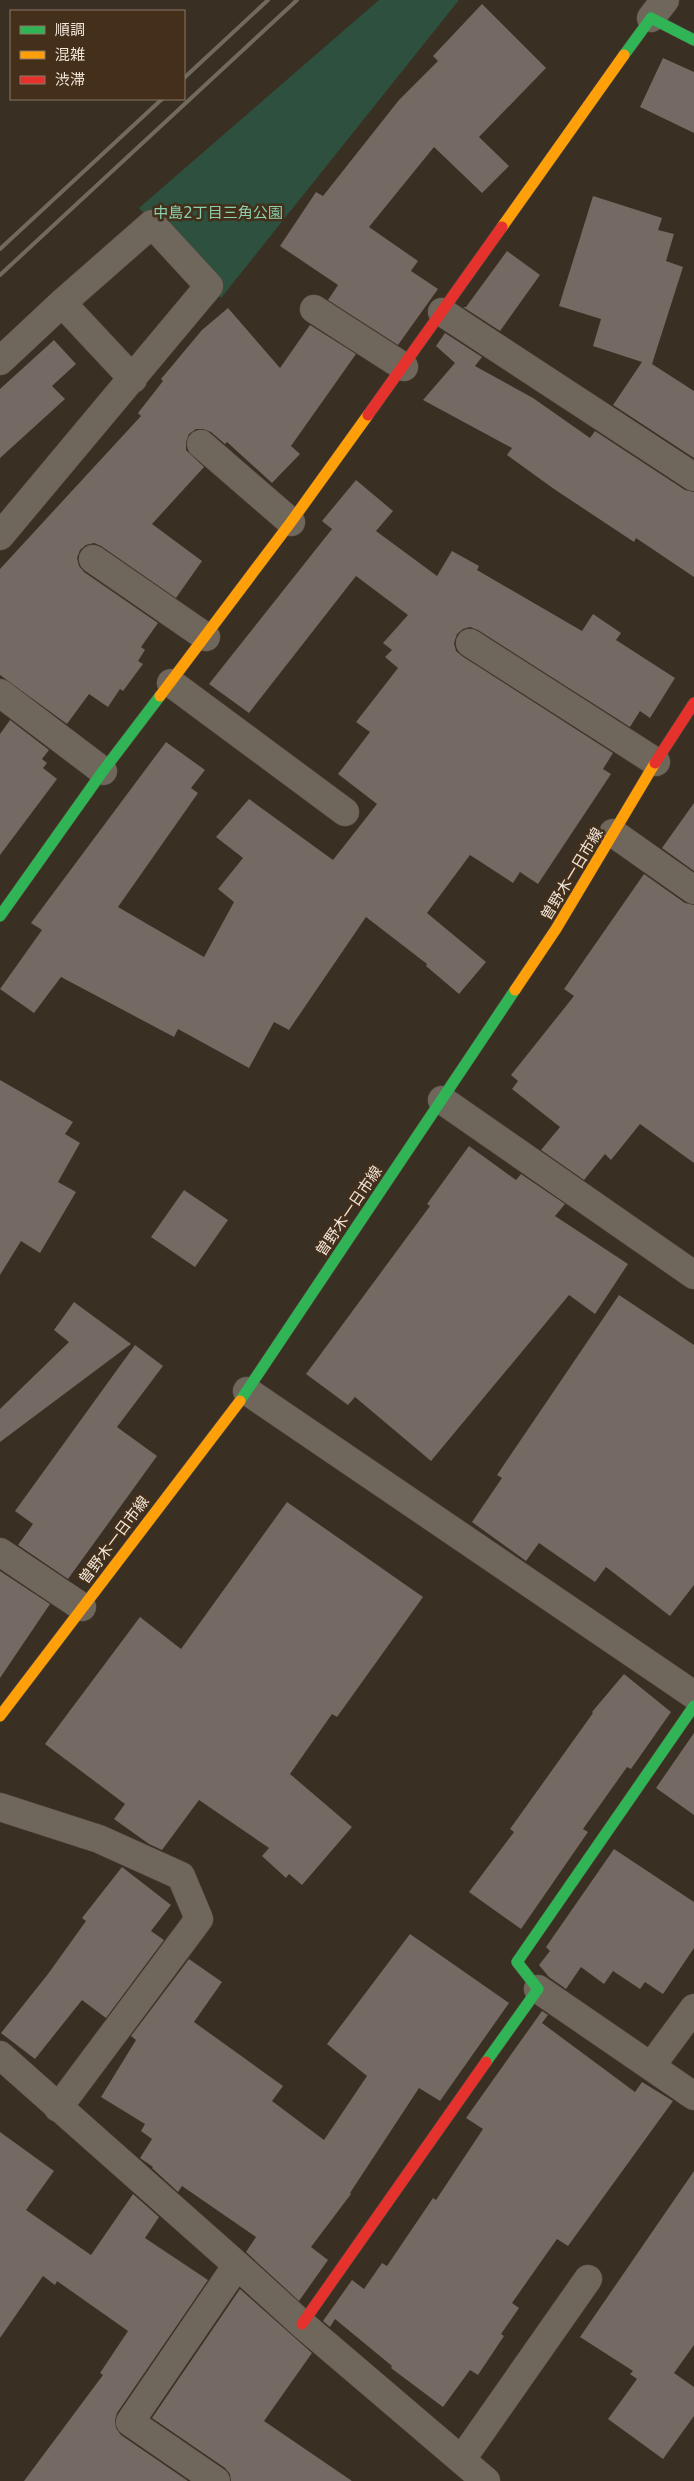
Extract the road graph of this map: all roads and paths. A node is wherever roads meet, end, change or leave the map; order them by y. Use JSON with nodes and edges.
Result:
{"nodes":[{"id":1,"x":658,"y":9,"type":"edge"},
{"id":2,"x":694,"y":40,"type":"edge"},
{"id":3,"x":62,"y":303,"type":"junction"},
{"id":4,"x":314,"y":309,"type":"dead end"},
{"id":5,"x":442,"y":312,"type":"junction"},
{"id":6,"x":0,"y":361,"type":"edge"},
{"id":7,"x":404,"y":367,"type":"junction"},
{"id":8,"x":133,"y":379,"type":"junction"},
{"id":9,"x":201,"y":444,"type":"dead end"},
{"id":10,"x":694,"y":477,"type":"edge"},
{"id":11,"x":291,"y":522,"type":"junction"},
{"id":12,"x":0,"y":536,"type":"edge"},
{"id":13,"x":92,"y":559,"type":"dead end"},
{"id":14,"x":206,"y":637,"type":"junction"},
{"id":15,"x":470,"y":643,"type":"dead end"},
{"id":16,"x":171,"y":683,"type":"junction"},
{"id":17,"x":0,"y":693,"type":"edge"},
{"id":18,"x":694,"y":703,"type":"edge"},
{"id":19,"x":656,"y":762,"type":"junction"},
{"id":20,"x":103,"y":771,"type":"junction"},
{"id":21,"x":345,"y":812,"type":"dead end"},
{"id":22,"x":613,"y":833,"type":"junction"},
{"id":23,"x":694,"y":890,"type":"edge"},
{"id":24,"x":3,"y":906,"type":"edge"},
{"id":25,"x":442,"y":1100,"type":"junction"},
{"id":26,"x":694,"y":1274,"type":"edge"},
{"id":27,"x":246,"y":1390,"type":"junction"},
{"id":28,"x":0,"y":1552,"type":"edge"},
{"id":29,"x":82,"y":1607,"type":"junction"},
{"id":30,"x":694,"y":1695,"type":"edge"},
{"id":31,"x":694,"y":1706,"type":"edge"},
{"id":32,"x":0,"y":1716,"type":"edge"},
{"id":33,"x":0,"y":1808,"type":"edge"},
{"id":34,"x":538,"y":1988,"type":"junction"},
{"id":35,"x":694,"y":2008,"type":"edge"},
{"id":36,"x":0,"y":2056,"type":"edge"},
{"id":37,"x":652,"y":2065,"type":"junction"},
{"id":38,"x":694,"y":2096,"type":"edge"},
{"id":39,"x":58,"y":2108,"type":"junction"},
{"id":40,"x":238,"y":2265,"type":"junction"},
{"id":41,"x":588,"y":2279,"type":"dead end"},
{"id":42,"x":302,"y":2324,"type":"junction"},
{"id":43,"x":473,"y":2473,"type":"edge"},
{"id":44,"x":216,"y":2481,"type":"edge"}],
"edges":[{"from":1,"to":2,"type":"street"},
{"from":1,"to":5,"type":"street"},
{"from":3,"to":6,"type":"street"},
{"from":3,"to":8,"type":"street"},
{"from":3,"to":8,"type":"street"},
{"from":4,"to":7,"type":"street"},
{"from":5,"to":7,"type":"street"},
{"from":5,"to":10,"type":"street"},
{"from":7,"to":11,"type":"street"},
{"from":8,"to":12,"type":"street"},
{"from":9,"to":11,"type":"street"},
{"from":11,"to":14,"type":"street"},
{"from":13,"to":14,"type":"street"},
{"from":14,"to":16,"type":"street"},
{"from":15,"to":19,"type":"street"},
{"from":16,"to":20,"type":"street"},
{"from":16,"to":21,"type":"street"},
{"from":17,"to":20,"type":"street"},
{"from":18,"to":19,"type":"street","name":"曽野木一日市線"},
{"from":19,"to":22,"type":"street","name":"曽野木一日市線"},
{"from":20,"to":24,"type":"street"},
{"from":22,"to":23,"type":"street"},
{"from":22,"to":25,"type":"street","name":"曽野木一日市線"},
{"from":25,"to":26,"type":"street"},
{"from":25,"to":27,"type":"street","name":"曽野木一日市線"},
{"from":27,"to":29,"type":"street","name":"曽野木一日市線"},
{"from":27,"to":30,"type":"street"},
{"from":28,"to":29,"type":"street"},
{"from":29,"to":32,"type":"street","name":"曽野木一日市線"},
{"from":31,"to":34,"type":"street"},
{"from":33,"to":39,"type":"street"},
{"from":34,"to":37,"type":"street"},
{"from":34,"to":42,"type":"street"},
{"from":35,"to":37,"type":"street"},
{"from":36,"to":39,"type":"street"},
{"from":37,"to":38,"type":"street"},
{"from":39,"to":40,"type":"street"},
{"from":40,"to":42,"type":"street"},
{"from":40,"to":44,"type":"street"},
{"from":41,"to":43,"type":"street"},
{"from":42,"to":43,"type":"street"}]}
